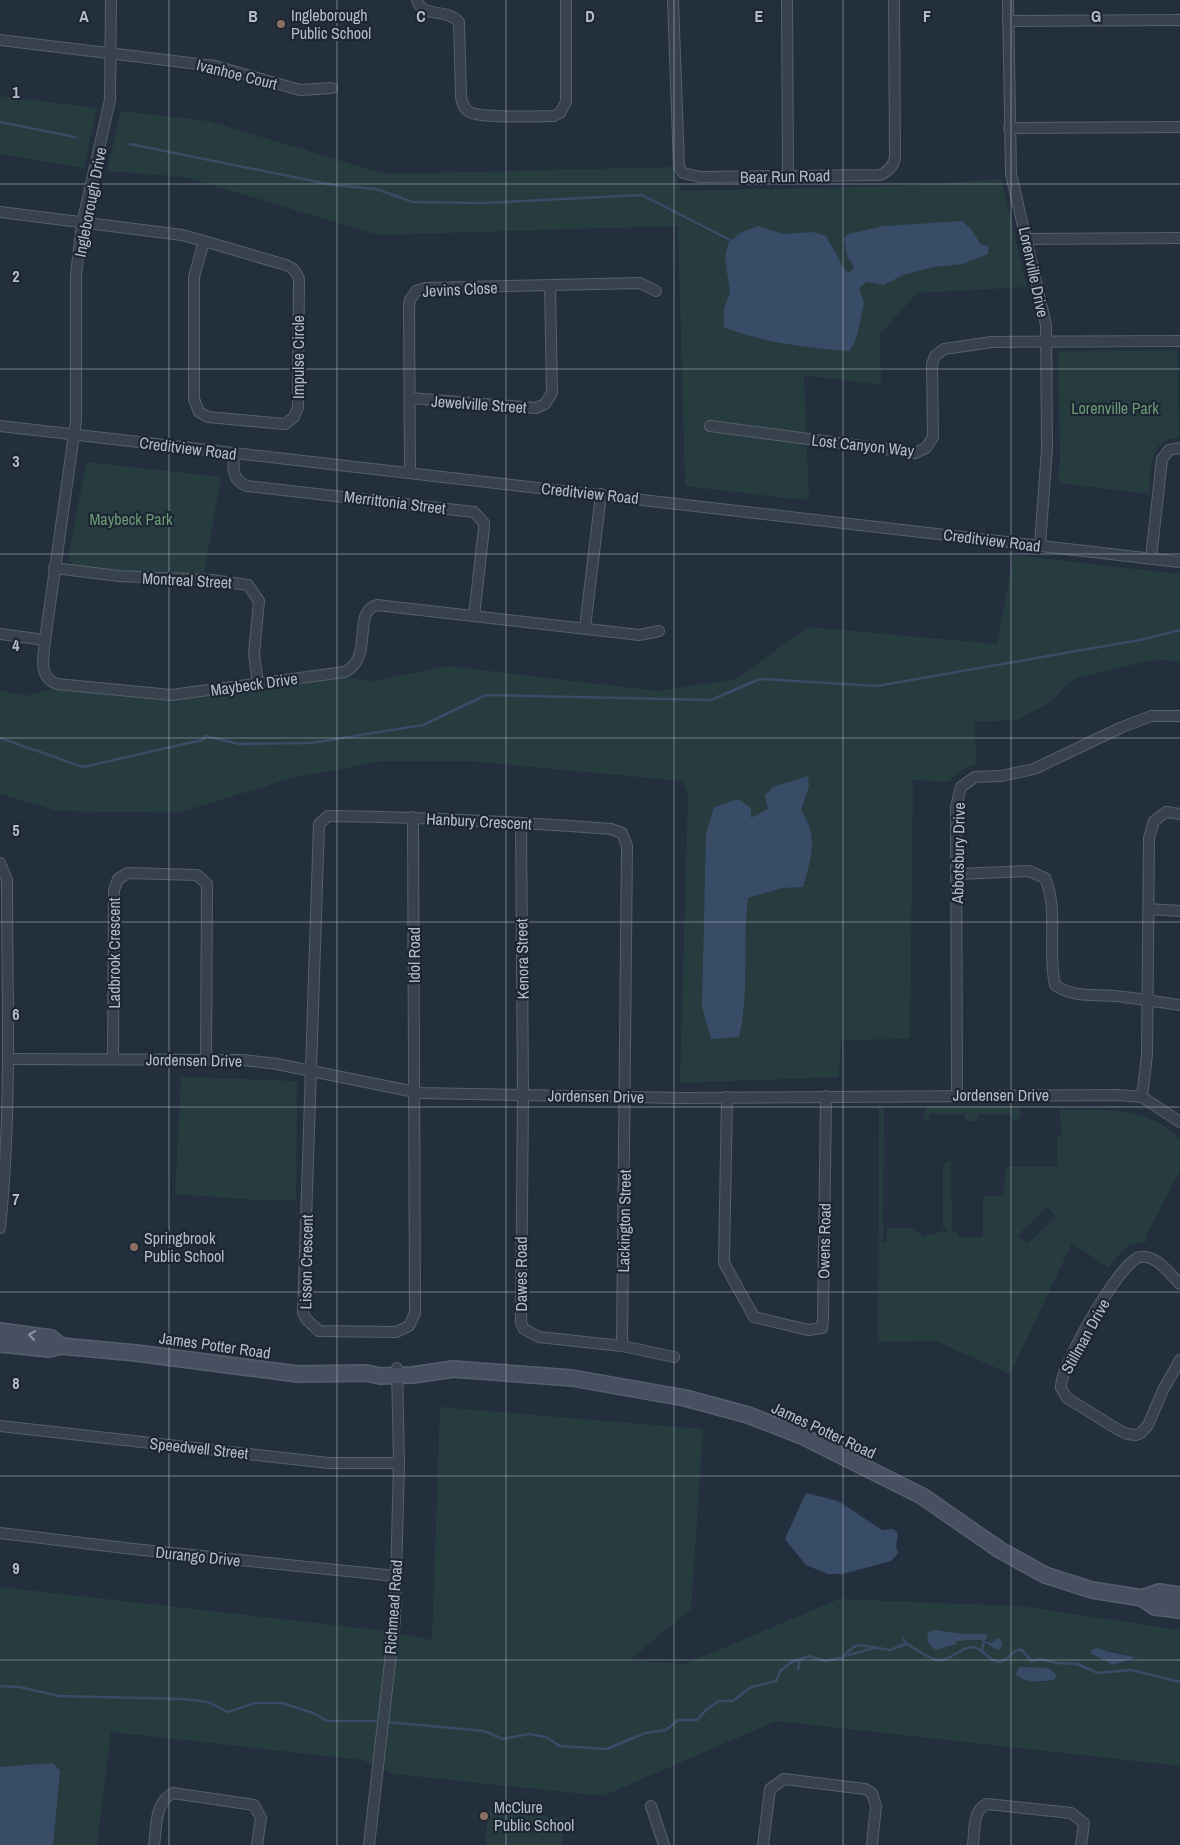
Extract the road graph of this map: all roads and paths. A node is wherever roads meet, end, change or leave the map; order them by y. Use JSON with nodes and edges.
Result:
{"nodes":[{"id":1,"x":111,"y":0,"type":"edge"},
{"id":2,"x":416,"y":0,"type":"edge"},
{"id":3,"x":566,"y":0,"type":"edge"},
{"id":4,"x":673,"y":0,"type":"edge"},
{"id":5,"x":787,"y":0,"type":"edge"},
{"id":6,"x":894,"y":0,"type":"edge"},
{"id":7,"x":1008,"y":0,"type":"edge"},
{"id":8,"x":1180,"y":20,"type":"edge"},
{"id":9,"x":1008,"y":21,"type":"junction"},
{"id":10,"x":0,"y":40,"type":"edge"},
{"id":11,"x":112,"y":54,"type":"junction"},
{"id":12,"x":332,"y":88,"type":"dead end"},
{"id":13,"x":1180,"y":127,"type":"edge"},
{"id":14,"x":1009,"y":128,"type":"junction"},
{"id":15,"x":788,"y":175,"type":"junction"},
{"id":16,"x":0,"y":212,"type":"edge"},
{"id":17,"x":82,"y":224,"type":"junction"},
{"id":18,"x":1180,"y":238,"type":"edge"},
{"id":19,"x":1027,"y":239,"type":"junction"},
{"id":20,"x":204,"y":241,"type":"junction"},
{"id":21,"x":550,"y":285,"type":"junction"},
{"id":22,"x":656,"y":292,"type":"dead end"},
{"id":23,"x":1046,"y":341,"type":"junction"},
{"id":24,"x":1180,"y":341,"type":"edge"},
{"id":25,"x":410,"y":398,"type":"junction"},
{"id":26,"x":0,"y":426,"type":"edge"},
{"id":27,"x":710,"y":426,"type":"dead end"},
{"id":28,"x":74,"y":435,"type":"junction"},
{"id":29,"x":1180,"y":448,"type":"edge"},
{"id":30,"x":234,"y":453,"type":"junction"},
{"id":31,"x":410,"y":473,"type":"junction"},
{"id":32,"x":601,"y":494,"type":"junction"},
{"id":33,"x":1040,"y":545,"type":"junction"},
{"id":34,"x":1151,"y":558,"type":"junction"},
{"id":35,"x":1180,"y":562,"type":"edge"},
{"id":36,"x":54,"y":568,"type":"junction"},
{"id":37,"x":474,"y":616,"type":"junction"},
{"id":38,"x":585,"y":628,"type":"junction"},
{"id":39,"x":659,"y":631,"type":"dead end"},
{"id":40,"x":0,"y":634,"type":"edge"},
{"id":41,"x":45,"y":640,"type":"junction"},
{"id":42,"x":258,"y":684,"type":"junction"},
{"id":43,"x":1180,"y":716,"type":"edge"},
{"id":44,"x":1180,"y":814,"type":"edge"},
{"id":45,"x":413,"y":817,"type":"junction"},
{"id":46,"x":521,"y":823,"type":"junction"},
{"id":47,"x":0,"y":863,"type":"edge"},
{"id":48,"x":957,"y":874,"type":"junction"},
{"id":49,"x":1149,"y":909,"type":"junction"},
{"id":50,"x":1180,"y":912,"type":"edge"},
{"id":51,"x":1148,"y":1000,"type":"junction"},
{"id":52,"x":1180,"y":1005,"type":"edge"},
{"id":53,"x":8,"y":1059,"type":"junction"},
{"id":54,"x":113,"y":1059,"type":"junction"},
{"id":55,"x":206,"y":1060,"type":"junction"},
{"id":56,"x":312,"y":1070,"type":"junction"},
{"id":57,"x":415,"y":1092,"type":"junction"},
{"id":58,"x":957,"y":1094,"type":"junction"},
{"id":59,"x":523,"y":1095,"type":"junction"},
{"id":60,"x":826,"y":1096,"type":"junction"},
{"id":61,"x":625,"y":1097,"type":"junction"},
{"id":62,"x":727,"y":1097,"type":"junction"},
{"id":63,"x":1142,"y":1097,"type":"junction"},
{"id":64,"x":1180,"y":1122,"type":"edge"},
{"id":65,"x":0,"y":1222,"type":"edge"},
{"id":66,"x":1180,"y":1284,"type":"edge"},
{"id":67,"x":0,"y":1330,"type":"edge"},
{"id":68,"x":0,"y":1344,"type":"edge"},
{"id":69,"x":61,"y":1346,"type":"junction"},
{"id":70,"x":622,"y":1346,"type":"junction"},
{"id":71,"x":674,"y":1358,"type":"dead end"},
{"id":72,"x":1180,"y":1360,"type":"edge"},
{"id":73,"x":397,"y":1372,"type":"junction"},
{"id":74,"x":0,"y":1426,"type":"edge"},
{"id":75,"x":399,"y":1463,"type":"junction"},
{"id":76,"x":0,"y":1533,"type":"edge"},
{"id":77,"x":396,"y":1576,"type":"junction"},
{"id":78,"x":1180,"y":1594,"type":"edge"},
{"id":79,"x":1142,"y":1598,"type":"junction"},
{"id":80,"x":1180,"y":1610,"type":"edge"},
{"id":81,"x":651,"y":1806,"type":"dead end"},
{"id":82,"x":154,"y":1845,"type":"edge"},
{"id":83,"x":257,"y":1845,"type":"edge"},
{"id":84,"x":369,"y":1845,"type":"edge"},
{"id":85,"x":664,"y":1845,"type":"edge"},
{"id":86,"x":762,"y":1845,"type":"edge"},
{"id":87,"x":872,"y":1845,"type":"edge"},
{"id":88,"x":973,"y":1845,"type":"edge"},
{"id":89,"x":1082,"y":1845,"type":"edge"}],
"edges":[{"from":1,"to":11,"type":"street","name":"Ingleborough Drive"},
{"from":2,"to":3,"type":"street"},
{"from":4,"to":15,"type":"street","name":"Bear Run Road"},
{"from":5,"to":15,"type":"street"},
{"from":6,"to":15,"type":"street","name":"Bear Run Road"},
{"from":7,"to":9,"type":"street","name":"Lorenville Drive"},
{"from":8,"to":9,"type":"street"},
{"from":9,"to":14,"type":"street","name":"Lorenville Drive"},
{"from":10,"to":11,"type":"street","name":"Ivanhoe Court"},
{"from":11,"to":12,"type":"street","name":"Ivanhoe Court"},
{"from":11,"to":17,"type":"street","name":"Ingleborough Drive"},
{"from":13,"to":14,"type":"street"},
{"from":14,"to":19,"type":"street","name":"Lorenville Drive"},
{"from":16,"to":17,"type":"street","name":"Impulse Circle"},
{"from":17,"to":20,"type":"street","name":"Impulse Circle"},
{"from":17,"to":28,"type":"street","name":"Ingleborough Drive"},
{"from":18,"to":19,"type":"street"},
{"from":19,"to":23,"type":"street","name":"Lorenville Drive"},
{"from":20,"to":20,"type":"street","name":"Impulse Circle"},
{"from":21,"to":22,"type":"street","name":"Jevins Close"},
{"from":21,"to":25,"type":"street","name":"Jevins Close"},
{"from":21,"to":25,"type":"street","name":"Jewelville Street"},
{"from":23,"to":24,"type":"street"},
{"from":23,"to":27,"type":"street","name":"Lost Canyon Way"},
{"from":23,"to":33,"type":"street","name":"Lorenville Drive"},
{"from":25,"to":31,"type":"street","name":"Jevins Close"},
{"from":26,"to":28,"type":"street","name":"Creditview Road"},
{"from":28,"to":30,"type":"street","name":"Creditview Road"},
{"from":28,"to":36,"type":"street","name":"Maybeck Drive"},
{"from":29,"to":34,"type":"street"},
{"from":30,"to":31,"type":"street","name":"Creditview Road"},
{"from":30,"to":37,"type":"street","name":"Merrittonia Street"},
{"from":31,"to":32,"type":"street","name":"Creditview Road"},
{"from":32,"to":33,"type":"street","name":"Creditview Road"},
{"from":32,"to":38,"type":"street"},
{"from":33,"to":34,"type":"street","name":"Creditview Road"},
{"from":34,"to":35,"type":"street","name":"Creditview Road"},
{"from":36,"to":41,"type":"street","name":"Maybeck Drive"},
{"from":36,"to":42,"type":"street","name":"Montreal Street"},
{"from":37,"to":38,"type":"street","name":"Maybeck Drive"},
{"from":37,"to":42,"type":"street","name":"Maybeck Drive"},
{"from":38,"to":39,"type":"street","name":"Maybeck Drive"},
{"from":40,"to":41,"type":"street"},
{"from":41,"to":42,"type":"street","name":"Maybeck Drive"},
{"from":43,"to":48,"type":"street","name":"Abbotsbury Drive"},
{"from":44,"to":49,"type":"street"},
{"from":45,"to":46,"type":"street","name":"Hanbury Crescent"},
{"from":45,"to":56,"type":"street","name":"Hanbury Crescent"},
{"from":45,"to":57,"type":"street","name":"Idol Road"},
{"from":46,"to":59,"type":"street","name":"Kenora Street"},
{"from":46,"to":61,"type":"street","name":"Hanbury Crescent"},
{"from":47,"to":53,"type":"street"},
{"from":48,"to":51,"type":"street"},
{"from":48,"to":58,"type":"street","name":"Abbotsbury Drive"},
{"from":49,"to":50,"type":"street"},
{"from":49,"to":51,"type":"street"},
{"from":51,"to":52,"type":"street"},
{"from":51,"to":63,"type":"street"},
{"from":53,"to":54,"type":"street","name":"Jordensen Drive"},
{"from":53,"to":65,"type":"street"},
{"from":54,"to":55,"type":"street","name":"Jordensen Drive"},
{"from":54,"to":55,"type":"street","name":"Ladbrook Crescent"},
{"from":55,"to":56,"type":"street","name":"Jordensen Drive"},
{"from":56,"to":57,"type":"street","name":"Jordensen Drive"},
{"from":56,"to":57,"type":"street","name":"Lisson Crescent"},
{"from":57,"to":59,"type":"street","name":"Jordensen Drive"},
{"from":58,"to":60,"type":"street","name":"Jordensen Drive"},
{"from":58,"to":63,"type":"street","name":"Jordensen Drive"},
{"from":59,"to":61,"type":"street","name":"Jordensen Drive"},
{"from":59,"to":70,"type":"street","name":"Dawes Road"},
{"from":60,"to":62,"type":"street","name":"Jordensen Drive"},
{"from":60,"to":62,"type":"street","name":"Owens Road"},
{"from":61,"to":62,"type":"street","name":"Jordensen Drive"},
{"from":61,"to":70,"type":"street","name":"Lackington Street"},
{"from":63,"to":64,"type":"street"},
{"from":66,"to":72,"type":"street","name":"Stillman Drive"},
{"from":69,"to":67,"type":"main road","name":"James Potter Road","one_way":true},
{"from":68,"to":69,"type":"main road","name":"James Potter Road"},
{"from":69,"to":73,"type":"main road","name":"James Potter Road"},
{"from":70,"to":71,"type":"street","name":"Dawes Road"},
{"from":73,"to":75,"type":"street","name":"Richmead Road"},
{"from":73,"to":79,"type":"main road","name":"James Potter Road"},
{"from":74,"to":75,"type":"street","name":"Speedwell Street"},
{"from":75,"to":77,"type":"street","name":"Richmead Road"},
{"from":76,"to":77,"type":"street","name":"Durango Drive"},
{"from":77,"to":84,"type":"street","name":"Richmead Road"},
{"from":78,"to":79,"type":"main road","name":"James Potter Road"},
{"from":79,"to":80,"type":"main road","name":"James Potter Road"},
{"from":81,"to":85,"type":"street"},
{"from":82,"to":83,"type":"street"},
{"from":86,"to":87,"type":"street"},
{"from":88,"to":89,"type":"street"}]}
